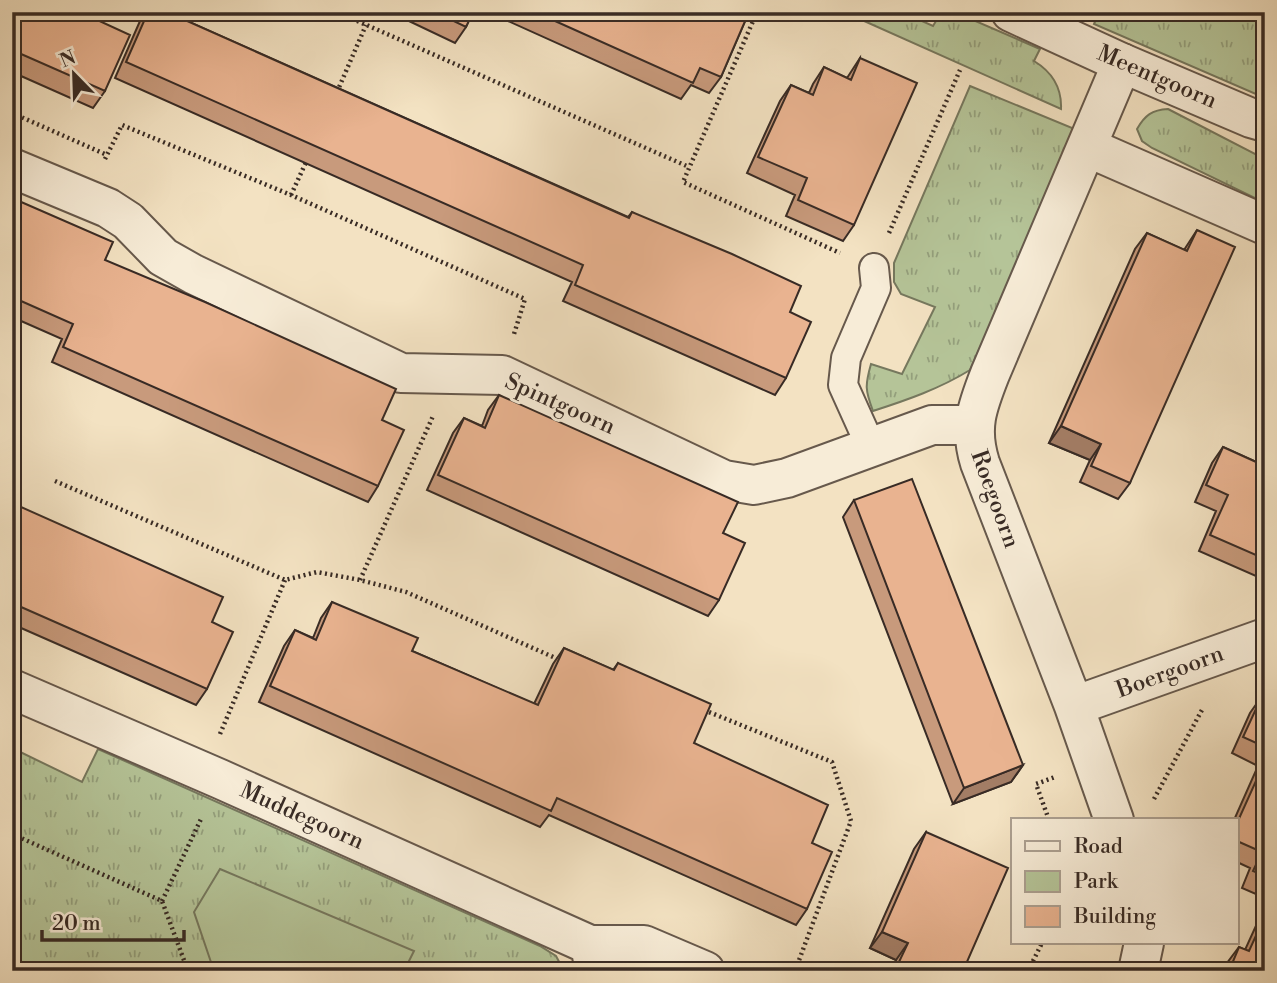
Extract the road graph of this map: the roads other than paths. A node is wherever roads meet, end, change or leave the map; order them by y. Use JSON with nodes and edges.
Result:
{"nodes":[{"id":1,"x":1011,"y":12,"type":"edge"},
{"id":2,"x":1122,"y":63,"type":"junction"},
{"id":3,"x":1265,"y":122,"type":"edge"},
{"id":4,"x":1087,"y":147,"type":"junction"},
{"id":5,"x":12,"y":167,"type":"edge"},
{"id":6,"x":1265,"y":225,"type":"edge"},
{"id":7,"x":874,"y":268,"type":"road end"},
{"id":8,"x":974,"y":425,"type":"junction"},
{"id":9,"x":871,"y":447,"type":"junction"},
{"id":10,"x":1250,"y":643,"type":"edge"},
{"id":11,"x":12,"y":689,"type":"edge"},
{"id":12,"x":1074,"y":706,"type":"junction"},
{"id":13,"x":1132,"y":814,"type":"edge"},
{"id":14,"x":1144,"y":944,"type":"edge"},
{"id":15,"x":593,"y":958,"type":"edge"},
{"id":16,"x":705,"y":971,"type":"edge"},
{"id":17,"x":1138,"y":971,"type":"edge"}],
"edges":[{"from":1,"to":2,"type":"street","name":"Meentgoorn"},
{"from":2,"to":3,"type":"street","name":"Meentgoorn"},
{"from":2,"to":4,"type":"street","name":"Roegoorn"},
{"from":4,"to":6,"type":"street"},
{"from":4,"to":8,"type":"street","name":"Roegoorn"},
{"from":5,"to":9,"type":"street","name":"Spintgoorn"},
{"from":7,"to":9,"type":"lane"},
{"from":8,"to":9,"type":"street","name":"Spintgoorn"},
{"from":8,"to":12,"type":"street","name":"Roegoorn"},
{"from":10,"to":12,"type":"street","name":"Boergoorn"},
{"from":11,"to":15,"type":"street","name":"Muddegoorn"},
{"from":12,"to":13,"type":"street","name":"Roegoorn"},
{"from":14,"to":17,"type":"street"},
{"from":15,"to":16,"type":"street","name":"Muddegoorn"}]}
